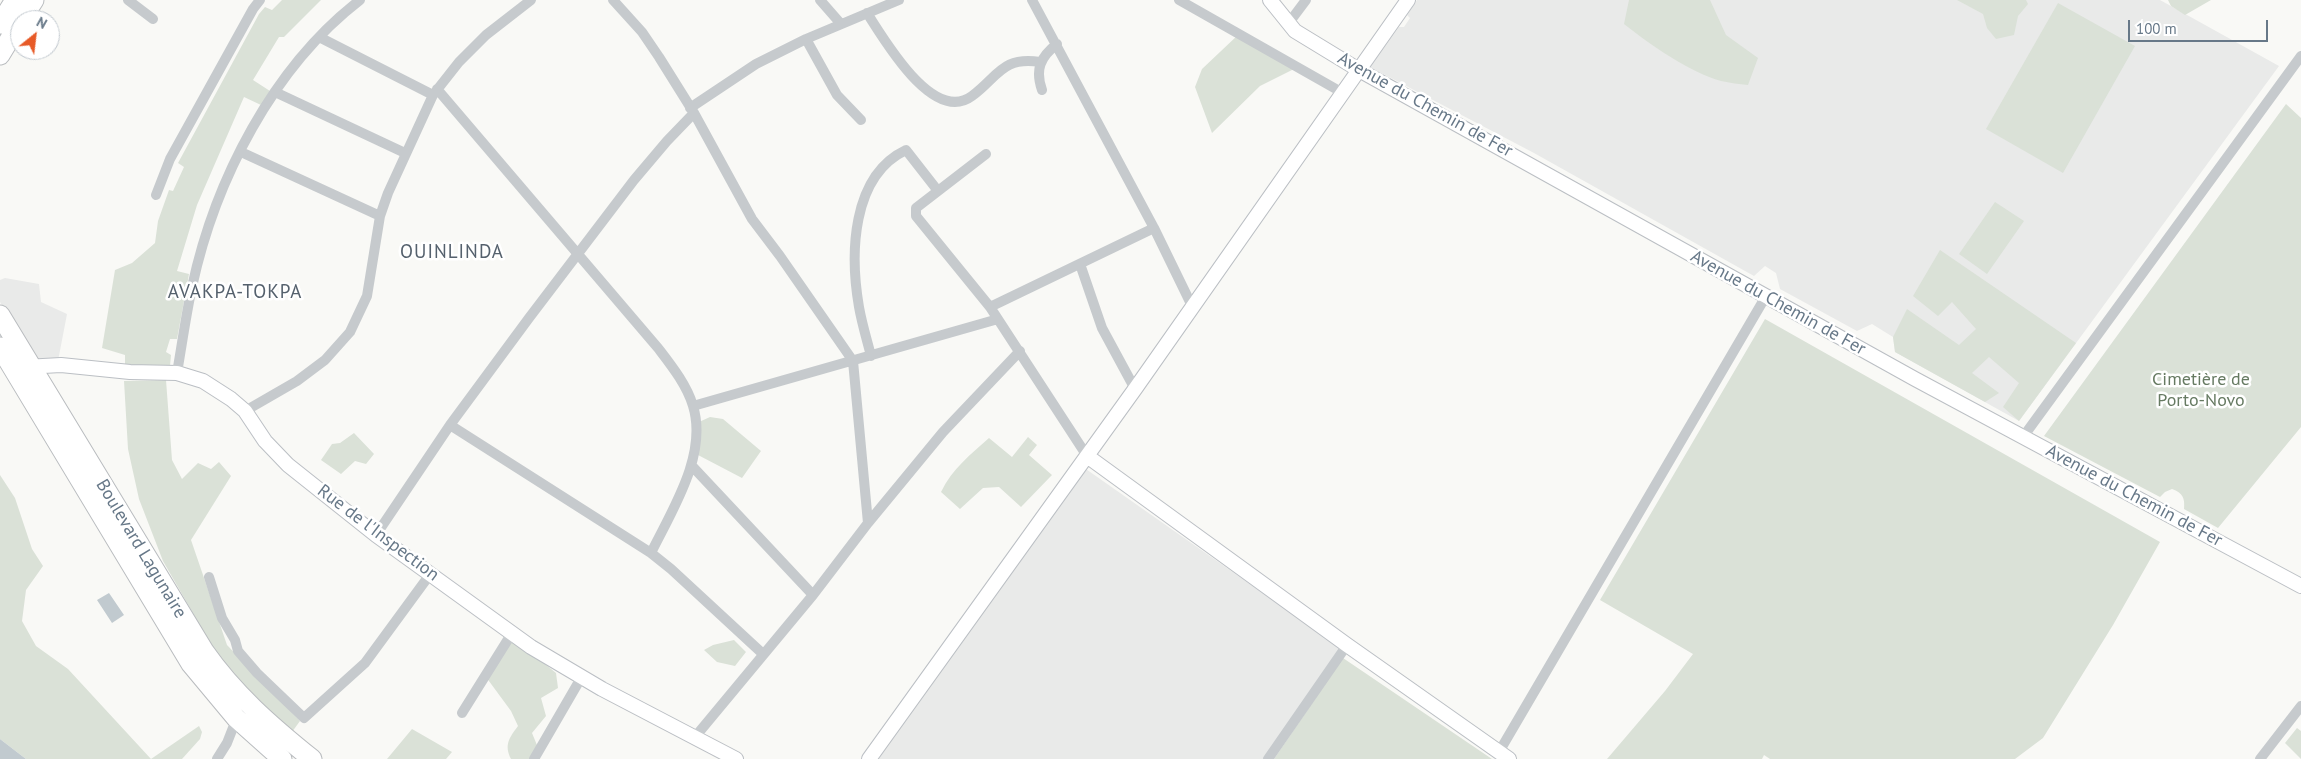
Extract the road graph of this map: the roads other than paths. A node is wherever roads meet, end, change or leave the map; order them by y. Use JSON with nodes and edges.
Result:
{"nodes":[{"id":1,"x":15,"y":0,"type":"edge"},
{"id":2,"x":128,"y":0,"type":"edge"},
{"id":3,"x":260,"y":0,"type":"edge"},
{"id":4,"x":360,"y":0,"type":"edge"},
{"id":5,"x":531,"y":0,"type":"edge"},
{"id":6,"x":613,"y":0,"type":"edge"},
{"id":7,"x":820,"y":0,"type":"edge"},
{"id":8,"x":899,"y":0,"type":"edge"},
{"id":9,"x":1032,"y":0,"type":"edge"},
{"id":10,"x":1179,"y":0,"type":"edge"},
{"id":11,"x":1270,"y":0,"type":"edge"},
{"id":12,"x":1306,"y":0,"type":"edge"},
{"id":13,"x":1408,"y":0,"type":"edge"},
{"id":14,"x":867,"y":13,"type":"junction"},
{"id":15,"x":153,"y":19,"type":"dead end"},
{"id":16,"x":0,"y":24,"type":"edge"},
{"id":17,"x":841,"y":24,"type":"junction"},
{"id":18,"x":1288,"y":24,"type":"junction"},
{"id":19,"x":319,"y":37,"type":"junction"},
{"id":20,"x":10,"y":39,"type":"edge"},
{"id":21,"x":806,"y":39,"type":"junction"},
{"id":22,"x":1056,"y":44,"type":"junction"},
{"id":23,"x":0,"y":55,"type":"edge"},
{"id":24,"x":2301,"y":56,"type":"edge"},
{"id":25,"x":1040,"y":62,"type":"junction"},
{"id":26,"x":1359,"y":70,"type":"junction"},
{"id":27,"x":1042,"y":90,"type":"dead end"},
{"id":28,"x":275,"y":92,"type":"junction"},
{"id":29,"x":435,"y":92,"type":"junction"},
{"id":30,"x":1343,"y":93,"type":"junction"},
{"id":31,"x":692,"y":111,"type":"junction"},
{"id":32,"x":861,"y":120,"type":"dead end"},
{"id":33,"x":241,"y":152,"type":"junction"},
{"id":34,"x":405,"y":153,"type":"junction"},
{"id":35,"x":986,"y":154,"type":"dead end"},
{"id":36,"x":938,"y":191,"type":"junction"},
{"id":37,"x":156,"y":195,"type":"dead end"},
{"id":38,"x":380,"y":216,"type":"junction"},
{"id":39,"x":1154,"y":228,"type":"junction"},
{"id":40,"x":580,"y":254,"type":"junction"},
{"id":41,"x":1080,"y":264,"type":"junction"},
{"id":42,"x":1766,"y":296,"type":"junction"},
{"id":43,"x":1192,"y":306,"type":"junction"},
{"id":44,"x":990,"y":308,"type":"junction"},
{"id":45,"x":0,"y":315,"type":"edge"},
{"id":46,"x":998,"y":319,"type":"junction"},
{"id":47,"x":0,"y":347,"type":"edge"},
{"id":48,"x":1020,"y":352,"type":"junction"},
{"id":49,"x":871,"y":356,"type":"junction"},
{"id":50,"x":853,"y":361,"type":"junction"},
{"id":51,"x":23,"y":369,"type":"junction"},
{"id":52,"x":172,"y":373,"type":"junction"},
{"id":53,"x":1135,"y":389,"type":"junction"},
{"id":54,"x":693,"y":406,"type":"junction"},
{"id":55,"x":245,"y":411,"type":"junction"},
{"id":56,"x":450,"y":425,"type":"junction"},
{"id":57,"x":2023,"y":437,"type":"junction"},
{"id":58,"x":1087,"y":456,"type":"junction"},
{"id":59,"x":692,"y":466,"type":"junction"},
{"id":60,"x":868,"y":523,"type":"junction"},
{"id":61,"x":376,"y":535,"type":"junction"},
{"id":62,"x":651,"y":553,"type":"junction"},
{"id":63,"x":431,"y":573,"type":"junction"},
{"id":64,"x":209,"y":577,"type":"dead end"},
{"id":65,"x":2301,"y":586,"type":"edge"},
{"id":66,"x":814,"y":595,"type":"junction"},
{"id":67,"x":512,"y":633,"type":"junction"},
{"id":68,"x":1347,"y":645,"type":"junction"},
{"id":69,"x":763,"y":654,"type":"junction"},
{"id":70,"x":582,"y":678,"type":"junction"},
{"id":71,"x":2301,"y":706,"type":"edge"},
{"id":72,"x":242,"y":712,"type":"junction"},
{"id":73,"x":462,"y":713,"type":"dead end"},
{"id":74,"x":695,"y":737,"type":"junction"},
{"id":75,"x":1504,"y":756,"type":"edge"},
{"id":76,"x":217,"y":759,"type":"edge"},
{"id":77,"x":282,"y":759,"type":"edge"},
{"id":78,"x":312,"y":759,"type":"edge"},
{"id":79,"x":534,"y":759,"type":"edge"},
{"id":80,"x":736,"y":759,"type":"edge"},
{"id":81,"x":869,"y":759,"type":"edge"},
{"id":82,"x":1268,"y":759,"type":"edge"},
{"id":83,"x":2260,"y":759,"type":"edge"}],
"edges":[{"from":1,"to":16,"type":"highway"},
{"from":2,"to":15,"type":"street"},
{"from":3,"to":37,"type":"street"},
{"from":4,"to":19,"type":"street"},
{"from":5,"to":29,"type":"street"},
{"from":6,"to":31,"type":"street"},
{"from":7,"to":17,"type":"street"},
{"from":8,"to":14,"type":"street"},
{"from":9,"to":22,"type":"street"},
{"from":10,"to":30,"type":"street"},
{"from":11,"to":18,"type":"street","name":"Avenue du Chemin de Fer"},
{"from":12,"to":18,"type":"street"},
{"from":13,"to":26,"type":"street"},
{"from":14,"to":17,"type":"street"},
{"from":14,"to":25,"type":"street"},
{"from":17,"to":21,"type":"street"},
{"from":18,"to":26,"type":"street","name":"Avenue du Chemin de Fer"},
{"from":19,"to":28,"type":"street"},
{"from":19,"to":29,"type":"street"},
{"from":20,"to":23,"type":"highway"},
{"from":21,"to":31,"type":"street"},
{"from":21,"to":32,"type":"street"},
{"from":22,"to":25,"type":"street"},
{"from":22,"to":39,"type":"street"},
{"from":24,"to":57,"type":"street"},
{"from":25,"to":27,"type":"street"},
{"from":26,"to":30,"type":"street"},
{"from":26,"to":42,"type":"street","name":"Avenue du Chemin de Fer"},
{"from":28,"to":33,"type":"street"},
{"from":28,"to":34,"type":"street"},
{"from":29,"to":34,"type":"street"},
{"from":29,"to":40,"type":"street"},
{"from":30,"to":43,"type":"street"},
{"from":31,"to":40,"type":"street"},
{"from":31,"to":50,"type":"street"},
{"from":33,"to":38,"type":"street"},
{"from":33,"to":52,"type":"street"},
{"from":34,"to":38,"type":"street"},
{"from":35,"to":36,"type":"street"},
{"from":36,"to":44,"type":"street"},
{"from":36,"to":49,"type":"street"},
{"from":38,"to":55,"type":"street"},
{"from":39,"to":41,"type":"street"},
{"from":39,"to":43,"type":"street"},
{"from":40,"to":54,"type":"street"},
{"from":40,"to":56,"type":"street"},
{"from":41,"to":44,"type":"street"},
{"from":41,"to":53,"type":"street"},
{"from":42,"to":57,"type":"street","name":"Avenue du Chemin de Fer"},
{"from":42,"to":75,"type":"street"},
{"from":43,"to":53,"type":"street"},
{"from":44,"to":46,"type":"street"},
{"from":45,"to":51,"type":"highway","name":"Boulevard Lagunaire"},
{"from":46,"to":48,"type":"street"},
{"from":46,"to":49,"type":"street"},
{"from":47,"to":51,"type":"highway","name":"Boulevard Lagunaire"},
{"from":48,"to":58,"type":"street"},
{"from":48,"to":60,"type":"street"},
{"from":49,"to":50,"type":"street"},
{"from":50,"to":54,"type":"street"},
{"from":50,"to":60,"type":"street"},
{"from":51,"to":52,"type":"street","name":"Rue de l'Inspection"},
{"from":51,"to":72,"type":"highway","name":"Boulevard Lagunaire"},
{"from":52,"to":55,"type":"street","name":"Rue de l'Inspection"},
{"from":53,"to":58,"type":"street"},
{"from":54,"to":59,"type":"street"},
{"from":55,"to":61,"type":"street","name":"Rue de l'Inspection"},
{"from":56,"to":61,"type":"street"},
{"from":56,"to":62,"type":"street"},
{"from":57,"to":65,"type":"street","name":"Avenue du Chemin de Fer"},
{"from":58,"to":68,"type":"street"},
{"from":58,"to":81,"type":"street"},
{"from":59,"to":62,"type":"street"},
{"from":59,"to":66,"type":"street"},
{"from":60,"to":66,"type":"street"},
{"from":61,"to":63,"type":"street","name":"Rue de l'Inspection"},
{"from":62,"to":69,"type":"street"},
{"from":63,"to":64,"type":"street"},
{"from":63,"to":67,"type":"street","name":"Rue de l'Inspection"},
{"from":66,"to":69,"type":"street"},
{"from":67,"to":70,"type":"street","name":"Rue de l'Inspection"},
{"from":67,"to":73,"type":"street"},
{"from":68,"to":75,"type":"street"},
{"from":68,"to":82,"type":"street"},
{"from":69,"to":74,"type":"street"},
{"from":70,"to":74,"type":"street","name":"Rue de l'Inspection"},
{"from":70,"to":79,"type":"street"},
{"from":71,"to":83,"type":"street"},
{"from":72,"to":76,"type":"street"},
{"from":72,"to":77,"type":"highway","name":"Boulevard Lagunaire"},
{"from":72,"to":78,"type":"highway","name":"Boulevard Lagunaire"},
{"from":74,"to":80,"type":"street","name":"Rue de l'Inspection"}]}
